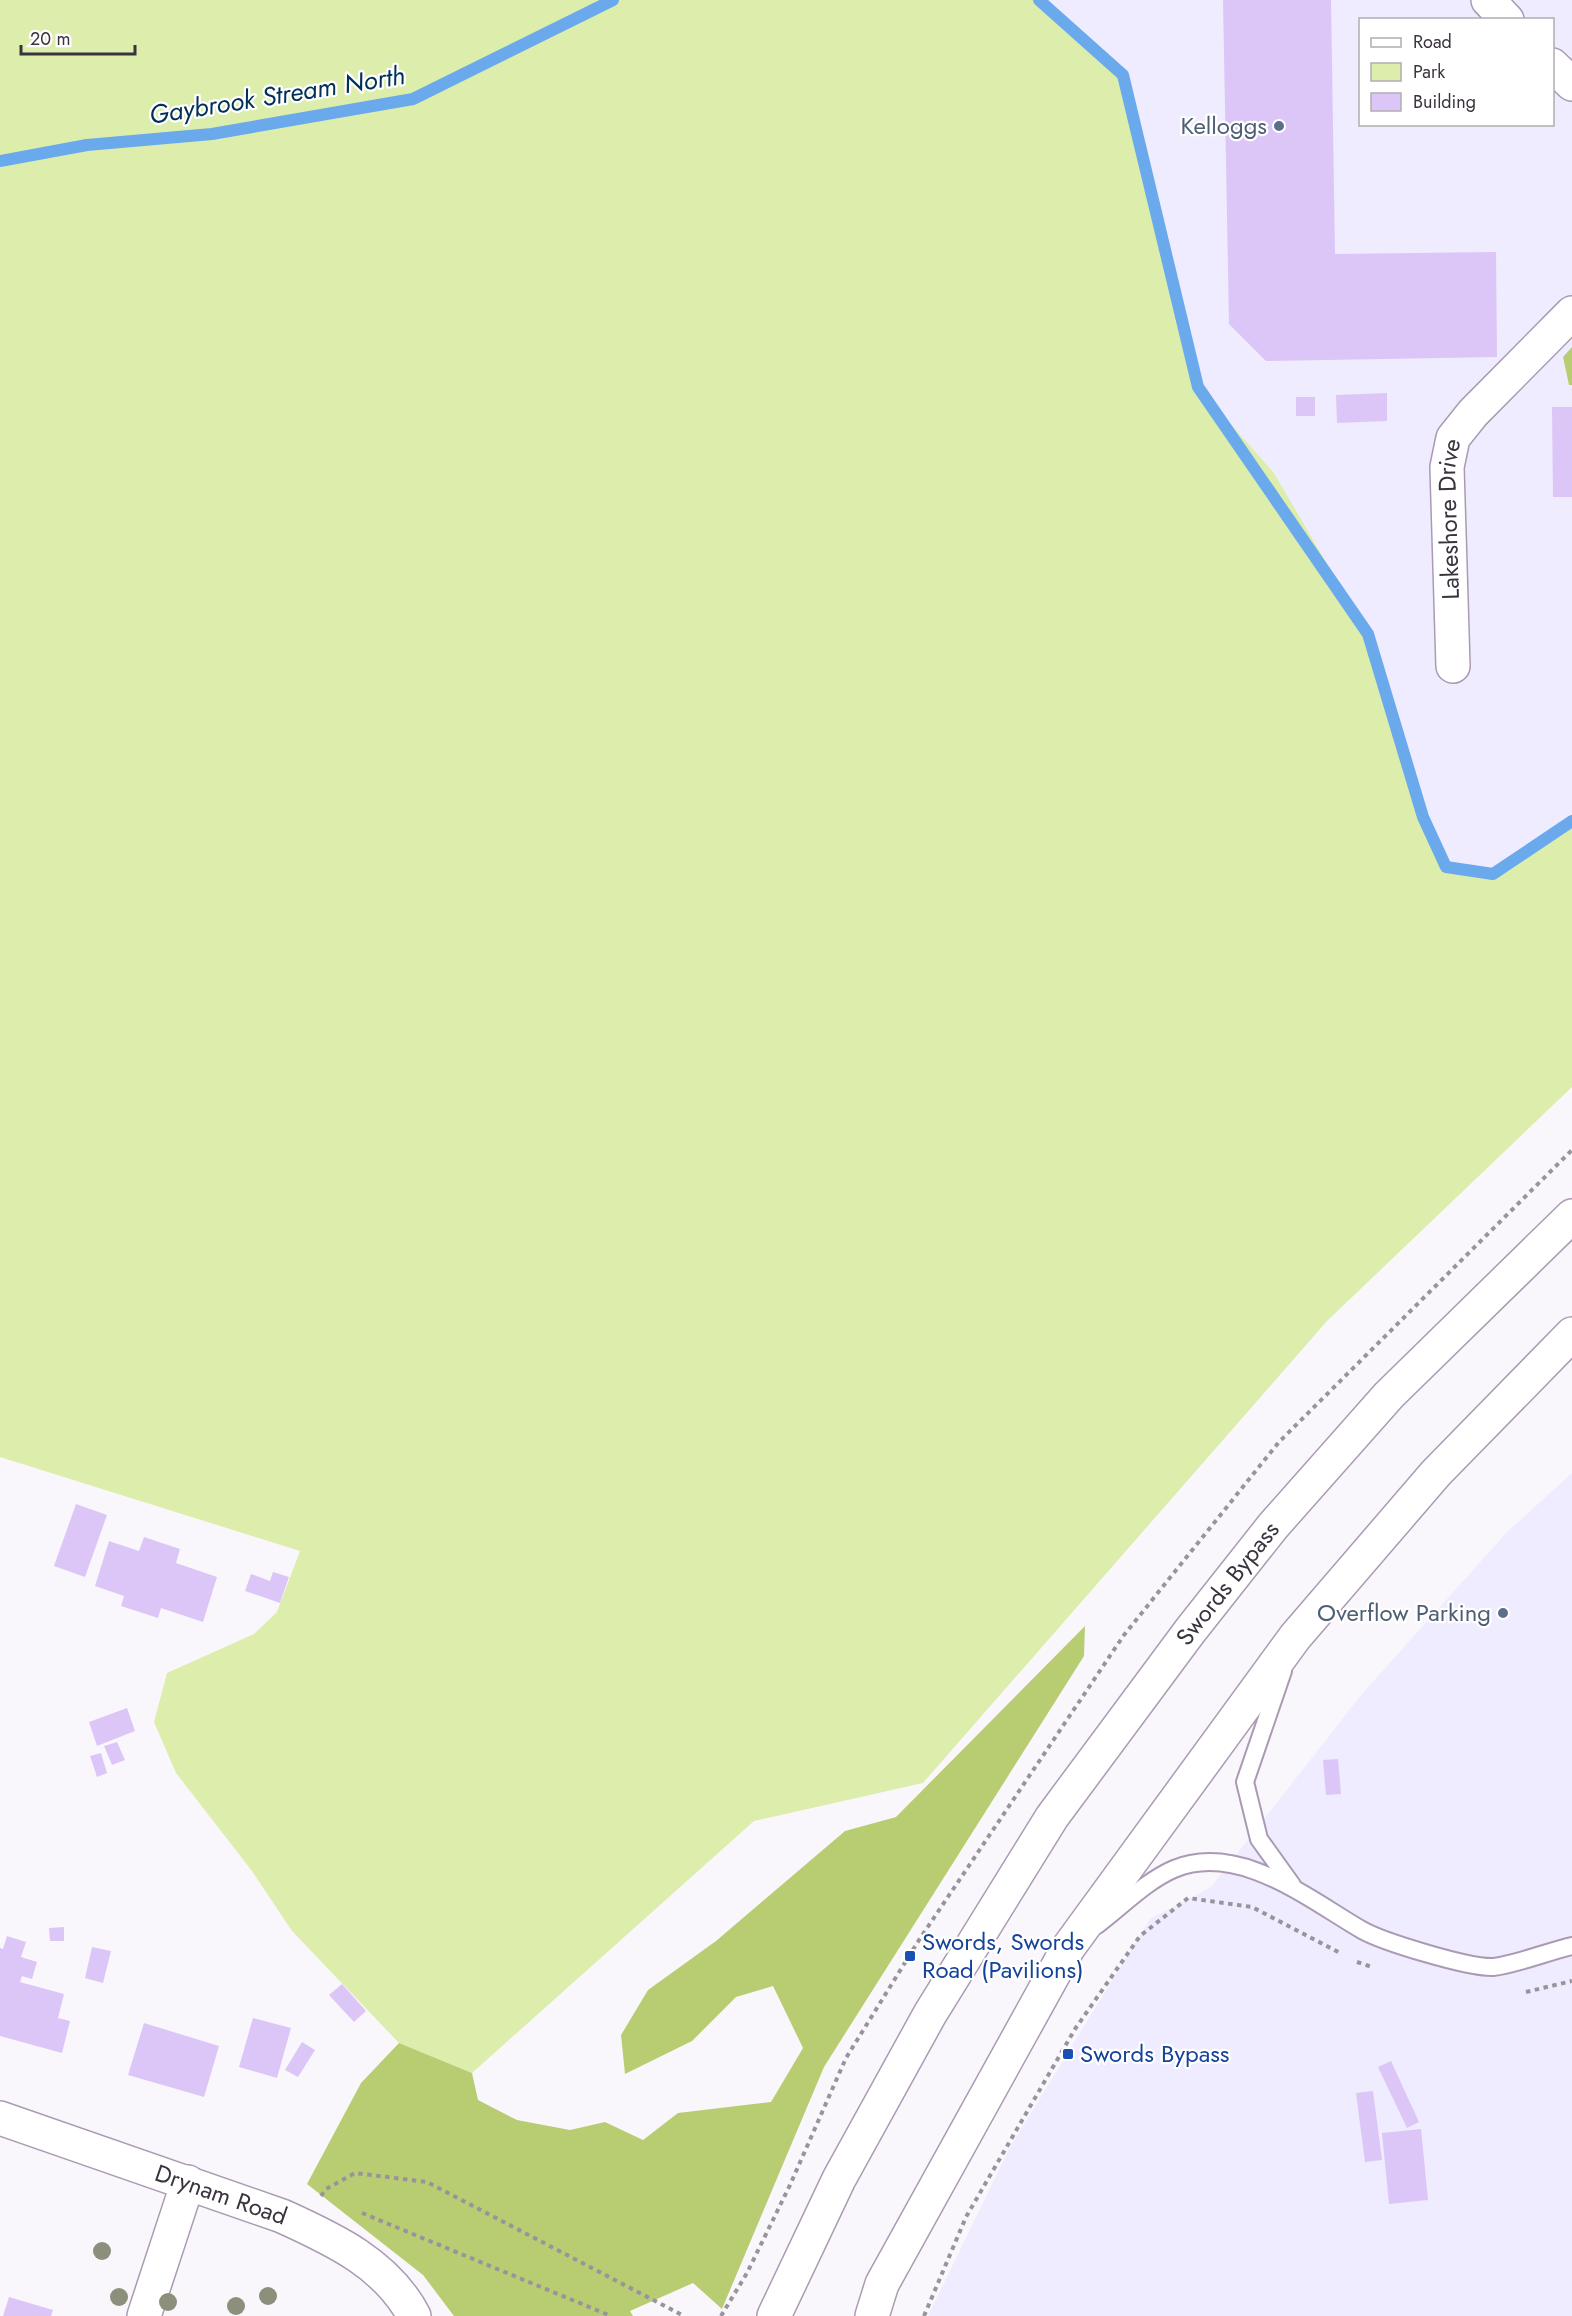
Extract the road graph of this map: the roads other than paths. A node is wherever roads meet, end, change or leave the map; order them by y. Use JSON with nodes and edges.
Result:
{"nodes":[{"id":1,"x":1488,"y":0,"type":"edge"},
{"id":2,"x":1506,"y":18,"type":"edge"},
{"id":3,"x":1554,"y":67,"type":"edge"},
{"id":4,"x":1572,"y":84,"type":"edge"},
{"id":5,"x":1572,"y":313,"type":"edge"},
{"id":6,"x":1453,"y":666,"type":"dead end"},
{"id":7,"x":1572,"y":1216,"type":"edge"},
{"id":8,"x":1572,"y":1334,"type":"edge"},
{"id":9,"x":1295,"y":1637,"type":"junction"},
{"id":10,"x":1293,"y":1887,"type":"junction"},
{"id":11,"x":1572,"y":1946,"type":"edge"},
{"id":12,"x":1068,"y":1948,"type":"junction"},
{"id":13,"x":0,"y":2118,"type":"edge"},
{"id":14,"x":188,"y":2182,"type":"junction"},
{"id":15,"x":144,"y":2316,"type":"edge"},
{"id":16,"x":414,"y":2316,"type":"edge"},
{"id":17,"x":774,"y":2316,"type":"edge"},
{"id":18,"x":872,"y":2316,"type":"edge"}],
"edges":[{"from":1,"to":2,"type":"main road"},
{"from":3,"to":4,"type":"main road"},
{"from":5,"to":6,"type":"main road","name":"Lakeshore Drive"},
{"from":7,"to":17,"type":"main road","name":"Swords Bypass"},
{"from":8,"to":9,"type":"main road"},
{"from":9,"to":10,"type":"lane"},
{"from":9,"to":12,"type":"main road"},
{"from":10,"to":11,"type":"lane"},
{"from":10,"to":12,"type":"lane"},
{"from":12,"to":18,"type":"main road"},
{"from":13,"to":14,"type":"main road","name":"Drynam Road"},
{"from":14,"to":15,"type":"main road"},
{"from":14,"to":16,"type":"main road","name":"Drynam Road"}]}
